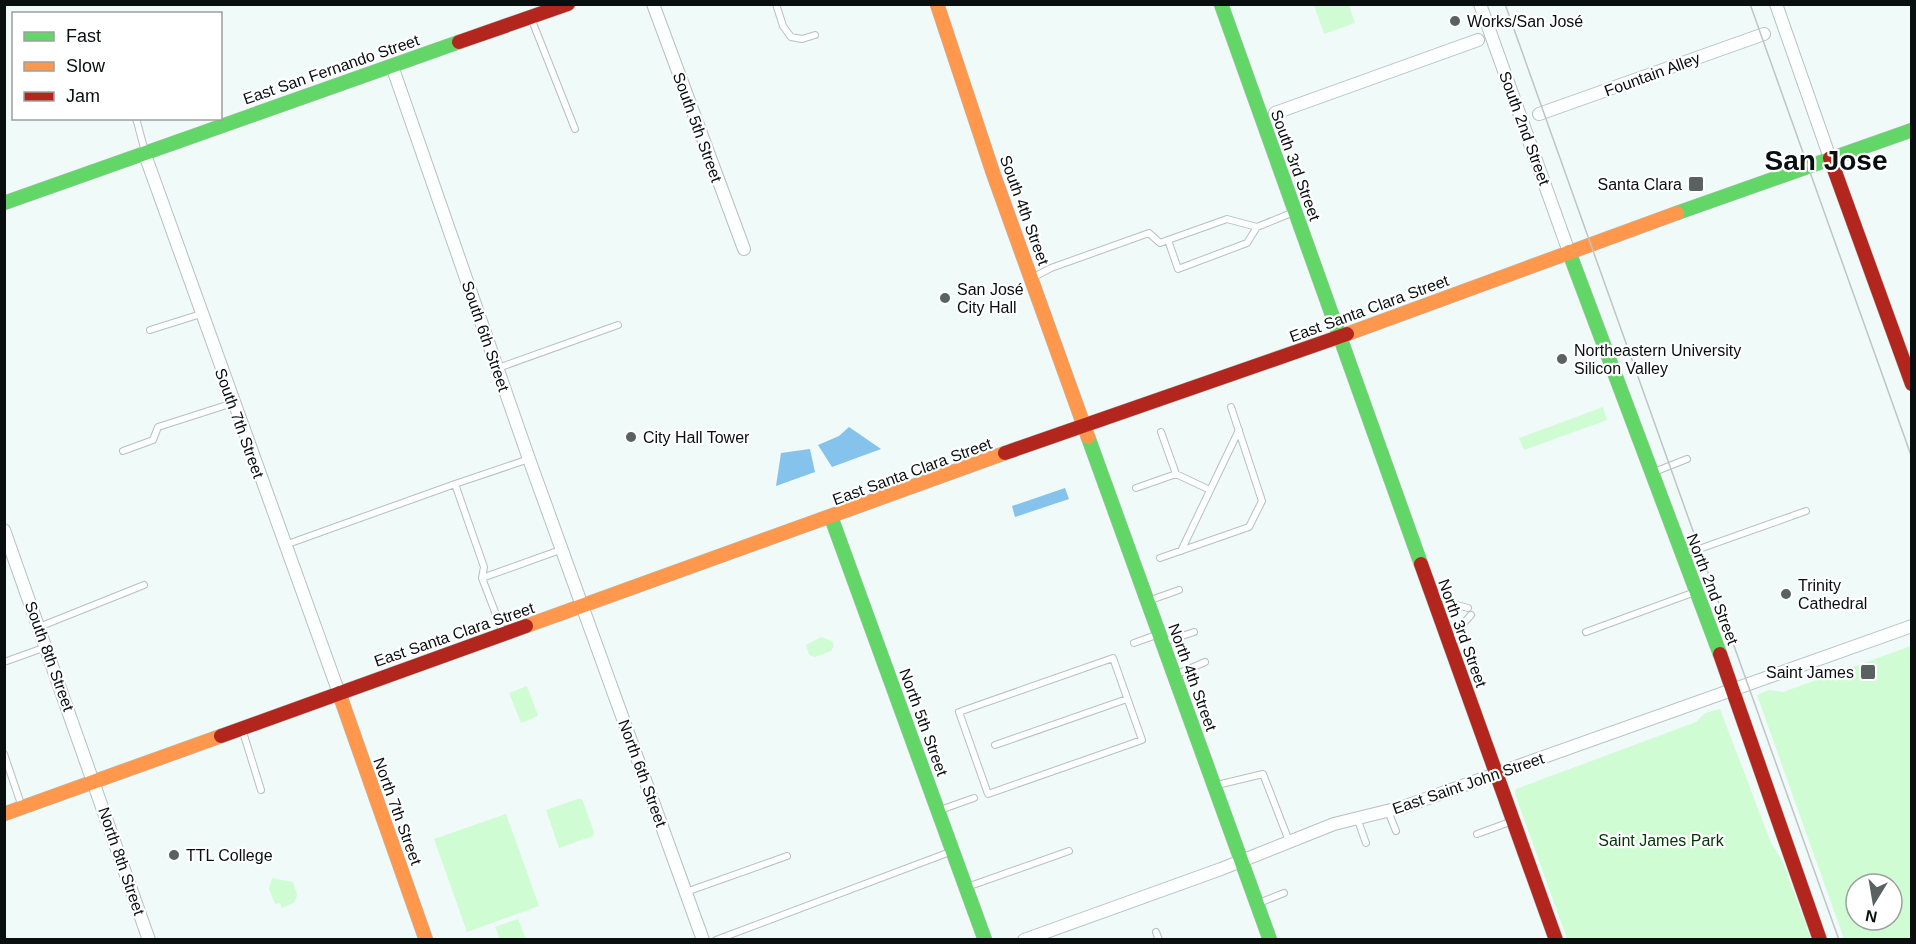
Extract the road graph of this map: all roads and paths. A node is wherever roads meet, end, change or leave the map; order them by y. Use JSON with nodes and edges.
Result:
{"nodes":[{"id":1,"x":568,"y":4,"type":"edge"},
{"id":2,"x":653,"y":4,"type":"edge"},
{"id":3,"x":776,"y":4,"type":"edge"},
{"id":4,"x":937,"y":4,"type":"edge"},
{"id":5,"x":1221,"y":4,"type":"edge"},
{"id":6,"x":1480,"y":4,"type":"edge"},
{"id":7,"x":1776,"y":4,"type":"edge"},
{"id":8,"x":531,"y":18,"type":"junction"},
{"id":9,"x":1764,"y":34,"type":"dead end"},
{"id":10,"x":815,"y":35,"type":"dead end"},
{"id":11,"x":1478,"y":40,"type":"dead end"},
{"id":12,"x":392,"y":66,"type":"junction"},
{"id":13,"x":1275,"y":113,"type":"dead end"},
{"id":14,"x":1539,"y":114,"type":"dead end"},
{"id":15,"x":136,"y":120,"type":"edge"},
{"id":16,"x":575,"y":129,"type":"dead end"},
{"id":17,"x":1911,"y":130,"type":"edge"},
{"id":18,"x":144,"y":152,"type":"junction"},
{"id":19,"x":1830,"y":158,"type":"junction"},
{"id":20,"x":6,"y":200,"type":"edge"},
{"id":21,"x":1295,"y":212,"type":"junction"},
{"id":22,"x":1257,"y":227,"type":"junction"},
{"id":23,"x":1168,"y":240,"type":"junction"},
{"id":24,"x":744,"y":249,"type":"dead end"},
{"id":25,"x":1569,"y":252,"type":"junction"},
{"id":26,"x":1031,"y":278,"type":"junction"},
{"id":27,"x":201,"y":314,"type":"junction"},
{"id":28,"x":618,"y":325,"type":"dead end"},
{"id":29,"x":150,"y":330,"type":"dead end"},
{"id":30,"x":1339,"y":336,"type":"junction"},
{"id":31,"x":498,"y":368,"type":"junction"},
{"id":32,"x":1911,"y":384,"type":"edge"},
{"id":33,"x":233,"y":403,"type":"junction"},
{"id":34,"x":1231,"y":407,"type":"dead end"},
{"id":35,"x":1085,"y":425,"type":"junction"},
{"id":36,"x":1239,"y":430,"type":"junction"},
{"id":37,"x":1161,"y":432,"type":"dead end"},
{"id":38,"x":123,"y":451,"type":"dead end"},
{"id":39,"x":529,"y":459,"type":"junction"},
{"id":40,"x":1687,"y":459,"type":"dead end"},
{"id":41,"x":1652,"y":473,"type":"junction"},
{"id":42,"x":1176,"y":474,"type":"junction"},
{"id":43,"x":455,"y":484,"type":"junction"},
{"id":44,"x":1136,"y":488,"type":"dead end"},
{"id":45,"x":1210,"y":490,"type":"junction"},
{"id":46,"x":1806,"y":511,"type":"dead end"},
{"id":47,"x":831,"y":517,"type":"junction"},
{"id":48,"x":4,"y":530,"type":"edge"},
{"id":49,"x":285,"y":545,"type":"junction"},
{"id":50,"x":563,"y":549,"type":"junction"},
{"id":51,"x":1181,"y":551,"type":"junction"},
{"id":52,"x":1683,"y":555,"type":"junction"},
{"id":53,"x":1160,"y":558,"type":"dead end"},
{"id":54,"x":482,"y":578,"type":"junction"},
{"id":55,"x":144,"y":585,"type":"dead end"},
{"id":56,"x":1429,"y":588,"type":"junction"},
{"id":57,"x":1179,"y":590,"type":"dead end"},
{"id":58,"x":1696,"y":591,"type":"junction"},
{"id":59,"x":1148,"y":601,"type":"junction"},
{"id":60,"x":584,"y":606,"type":"junction"},
{"id":61,"x":1468,"y":608,"type":"dead end"},
{"id":62,"x":1471,"y":615,"type":"dead end"},
{"id":63,"x":1911,"y":626,"type":"edge"},
{"id":64,"x":39,"y":627,"type":"junction"},
{"id":65,"x":1194,"y":632,"type":"dead end"},
{"id":66,"x":1586,"y":632,"type":"dead end"},
{"id":67,"x":504,"y":635,"type":"junction"},
{"id":68,"x":1161,"y":638,"type":"junction"},
{"id":69,"x":1134,"y":643,"type":"dead end"},
{"id":70,"x":46,"y":647,"type":"junction"},
{"id":71,"x":1451,"y":650,"type":"junction"},
{"id":72,"x":4,"y":662,"type":"edge"},
{"id":73,"x":1205,"y":663,"type":"dead end"},
{"id":74,"x":1174,"y":675,"type":"junction"},
{"id":75,"x":1733,"y":690,"type":"junction"},
{"id":76,"x":339,"y":693,"type":"junction"},
{"id":77,"x":1127,"y":699,"type":"junction"},
{"id":78,"x":242,"y":728,"type":"junction"},
{"id":79,"x":995,"y":745,"type":"dead end"},
{"id":80,"x":4,"y":754,"type":"edge"},
{"id":81,"x":1495,"y":775,"type":"junction"},
{"id":82,"x":94,"y":782,"type":"junction"},
{"id":83,"x":1214,"y":786,"type":"junction"},
{"id":84,"x":261,"y":790,"type":"dead end"},
{"id":85,"x":974,"y":798,"type":"dead end"},
{"id":86,"x":22,"y":807,"type":"junction"},
{"id":87,"x":939,"y":810,"type":"junction"},
{"id":88,"x":1387,"y":811,"type":"junction"},
{"id":89,"x":4,"y":814,"type":"edge"},
{"id":90,"x":1357,"y":817,"type":"junction"},
{"id":91,"x":1513,"y":821,"type":"junction"},
{"id":92,"x":1396,"y":831,"type":"dead end"},
{"id":93,"x":1477,"y":834,"type":"dead end"},
{"id":94,"x":1289,"y":842,"type":"junction"},
{"id":95,"x":1366,"y":843,"type":"dead end"},
{"id":96,"x":954,"y":850,"type":"junction"},
{"id":97,"x":1069,"y":851,"type":"dead end"},
{"id":98,"x":787,"y":856,"type":"dead end"},
{"id":99,"x":1240,"y":861,"type":"junction"},
{"id":100,"x":966,"y":887,"type":"junction"},
{"id":101,"x":686,"y":892,"type":"junction"},
{"id":102,"x":1284,"y":893,"type":"dead end"},
{"id":103,"x":1257,"y":904,"type":"junction"},
{"id":104,"x":1155,"y":932,"type":"dead end"},
{"id":105,"x":150,"y":939,"type":"edge"},
{"id":106,"x":426,"y":939,"type":"edge"},
{"id":107,"x":703,"y":939,"type":"edge"},
{"id":108,"x":716,"y":939,"type":"edge"},
{"id":109,"x":984,"y":939,"type":"edge"},
{"id":110,"x":1024,"y":939,"type":"edge"},
{"id":111,"x":1159,"y":939,"type":"edge"},
{"id":112,"x":1266,"y":939,"type":"edge"},
{"id":113,"x":1556,"y":939,"type":"edge"},
{"id":114,"x":1820,"y":939,"type":"edge"}],
"edges":[{"from":1,"to":8,"type":"main road","name":"East San Fernando Street"},
{"from":2,"to":24,"type":"street","name":"South 5th Street"},
{"from":3,"to":10,"type":"lane"},
{"from":4,"to":26,"type":"main road","name":"South 4th Street"},
{"from":5,"to":21,"type":"main road","name":"South 3rd Street"},
{"from":6,"to":25,"type":"street","name":"South 2nd Street"},
{"from":7,"to":19,"type":"street"},
{"from":8,"to":12,"type":"main road","name":"East San Fernando Street"},
{"from":8,"to":16,"type":"lane"},
{"from":9,"to":14,"type":"street","name":"Fountain Alley"},
{"from":11,"to":13,"type":"street"},
{"from":12,"to":18,"type":"main road","name":"East San Fernando Street"},
{"from":12,"to":31,"type":"street","name":"South 6th Street"},
{"from":15,"to":18,"type":"lane"},
{"from":17,"to":19,"type":"main road","name":"East Santa Clara Street"},
{"from":18,"to":20,"type":"main road","name":"East San Fernando Street"},
{"from":18,"to":27,"type":"street","name":"South 7th Street"},
{"from":19,"to":25,"type":"main road","name":"East Santa Clara Street"},
{"from":19,"to":32,"type":"main road"},
{"from":21,"to":22,"type":"lane"},
{"from":21,"to":30,"type":"main road","name":"South 3rd Street"},
{"from":22,"to":23,"type":"lane"},
{"from":22,"to":23,"type":"lane"},
{"from":23,"to":26,"type":"lane"},
{"from":25,"to":30,"type":"main road","name":"East Santa Clara Street"},
{"from":25,"to":41,"type":"main road","name":"North 2nd Street"},
{"from":26,"to":35,"type":"main road","name":"South 4th Street"},
{"from":27,"to":29,"type":"lane"},
{"from":27,"to":33,"type":"street","name":"South 7th Street"},
{"from":28,"to":31,"type":"lane"},
{"from":30,"to":35,"type":"main road","name":"East Santa Clara Street"},
{"from":30,"to":56,"type":"main road","name":"North 3rd Street"},
{"from":31,"to":39,"type":"street","name":"South 6th Street"},
{"from":33,"to":38,"type":"lane"},
{"from":33,"to":49,"type":"street","name":"South 7th Street"},
{"from":34,"to":36,"type":"lane"},
{"from":35,"to":47,"type":"main road","name":"East Santa Clara Street"},
{"from":35,"to":59,"type":"main road","name":"North 4th Street"},
{"from":36,"to":45,"type":"lane"},
{"from":36,"to":51,"type":"lane"},
{"from":37,"to":42,"type":"lane"},
{"from":39,"to":43,"type":"lane"},
{"from":39,"to":50,"type":"street","name":"South 6th Street"},
{"from":40,"to":41,"type":"lane"},
{"from":41,"to":52,"type":"main road","name":"North 2nd Street"},
{"from":42,"to":44,"type":"lane"},
{"from":42,"to":45,"type":"lane"},
{"from":43,"to":49,"type":"lane"},
{"from":43,"to":54,"type":"lane"},
{"from":45,"to":51,"type":"lane"},
{"from":46,"to":52,"type":"lane"},
{"from":47,"to":60,"type":"main road","name":"East Santa Clara Street"},
{"from":47,"to":87,"type":"main road","name":"North 5th Street"},
{"from":48,"to":64,"type":"street","name":"South 8th Street"},
{"from":49,"to":76,"type":"street","name":"South 7th Street"},
{"from":50,"to":54,"type":"lane"},
{"from":50,"to":60,"type":"street","name":"South 6th Street"},
{"from":51,"to":53,"type":"lane"},
{"from":52,"to":58,"type":"main road","name":"North 2nd Street"},
{"from":54,"to":67,"type":"lane"},
{"from":55,"to":64,"type":"lane"},
{"from":56,"to":61,"type":"lane"},
{"from":56,"to":71,"type":"main road","name":"North 3rd Street"},
{"from":57,"to":59,"type":"lane"},
{"from":58,"to":66,"type":"lane"},
{"from":58,"to":75,"type":"main road","name":"North 2nd Street"},
{"from":59,"to":68,"type":"main road","name":"North 4th Street"},
{"from":60,"to":67,"type":"main road","name":"East Santa Clara Street"},
{"from":60,"to":101,"type":"street","name":"North 6th Street"},
{"from":62,"to":71,"type":"lane"},
{"from":63,"to":75,"type":"street","name":"East Saint John Street"},
{"from":64,"to":70,"type":"street","name":"South 8th Street"},
{"from":65,"to":68,"type":"lane"},
{"from":67,"to":76,"type":"main road","name":"East Santa Clara Street"},
{"from":68,"to":69,"type":"lane"},
{"from":68,"to":74,"type":"main road","name":"North 4th Street"},
{"from":70,"to":72,"type":"lane"},
{"from":70,"to":82,"type":"street","name":"South 8th Street"},
{"from":71,"to":81,"type":"main road","name":"North 3rd Street"},
{"from":73,"to":74,"type":"lane"},
{"from":74,"to":83,"type":"main road","name":"North 4th Street"},
{"from":75,"to":81,"type":"street","name":"East Saint John Street"},
{"from":75,"to":114,"type":"main road","name":"North 2nd Street"},
{"from":76,"to":78,"type":"main road","name":"East Santa Clara Street"},
{"from":76,"to":106,"type":"main road","name":"North 7th Street"},
{"from":77,"to":77,"type":"lane"},
{"from":77,"to":79,"type":"lane"},
{"from":78,"to":82,"type":"main road","name":"East Santa Clara Street"},
{"from":78,"to":84,"type":"lane"},
{"from":80,"to":86,"type":"lane"},
{"from":81,"to":88,"type":"street","name":"East Saint John Street"},
{"from":81,"to":91,"type":"main road","name":"North 3rd Street"},
{"from":82,"to":86,"type":"main road","name":"East Santa Clara Street"},
{"from":82,"to":105,"type":"street","name":"North 8th Street"},
{"from":83,"to":94,"type":"lane"},
{"from":83,"to":99,"type":"main road","name":"North 4th Street"},
{"from":85,"to":87,"type":"lane"},
{"from":86,"to":89,"type":"main road","name":"East Santa Clara Street"},
{"from":87,"to":96,"type":"main road","name":"North 5th Street"},
{"from":88,"to":90,"type":"street","name":"East Saint John Street"},
{"from":88,"to":92,"type":"lane"},
{"from":90,"to":94,"type":"street","name":"East Saint John Street"},
{"from":90,"to":95,"type":"lane"},
{"from":91,"to":93,"type":"lane"},
{"from":91,"to":113,"type":"main road","name":"North 3rd Street"},
{"from":94,"to":99,"type":"street","name":"East Saint John Street"},
{"from":96,"to":100,"type":"main road","name":"North 5th Street"},
{"from":96,"to":108,"type":"lane"},
{"from":97,"to":100,"type":"lane"},
{"from":98,"to":101,"type":"lane"},
{"from":99,"to":103,"type":"main road","name":"North 4th Street"},
{"from":99,"to":110,"type":"street","name":"East Saint John Street"},
{"from":100,"to":109,"type":"main road","name":"North 5th Street"},
{"from":101,"to":107,"type":"street","name":"North 6th Street"},
{"from":102,"to":103,"type":"lane"},
{"from":103,"to":112,"type":"main road","name":"North 4th Street"},
{"from":104,"to":111,"type":"lane"}]}
